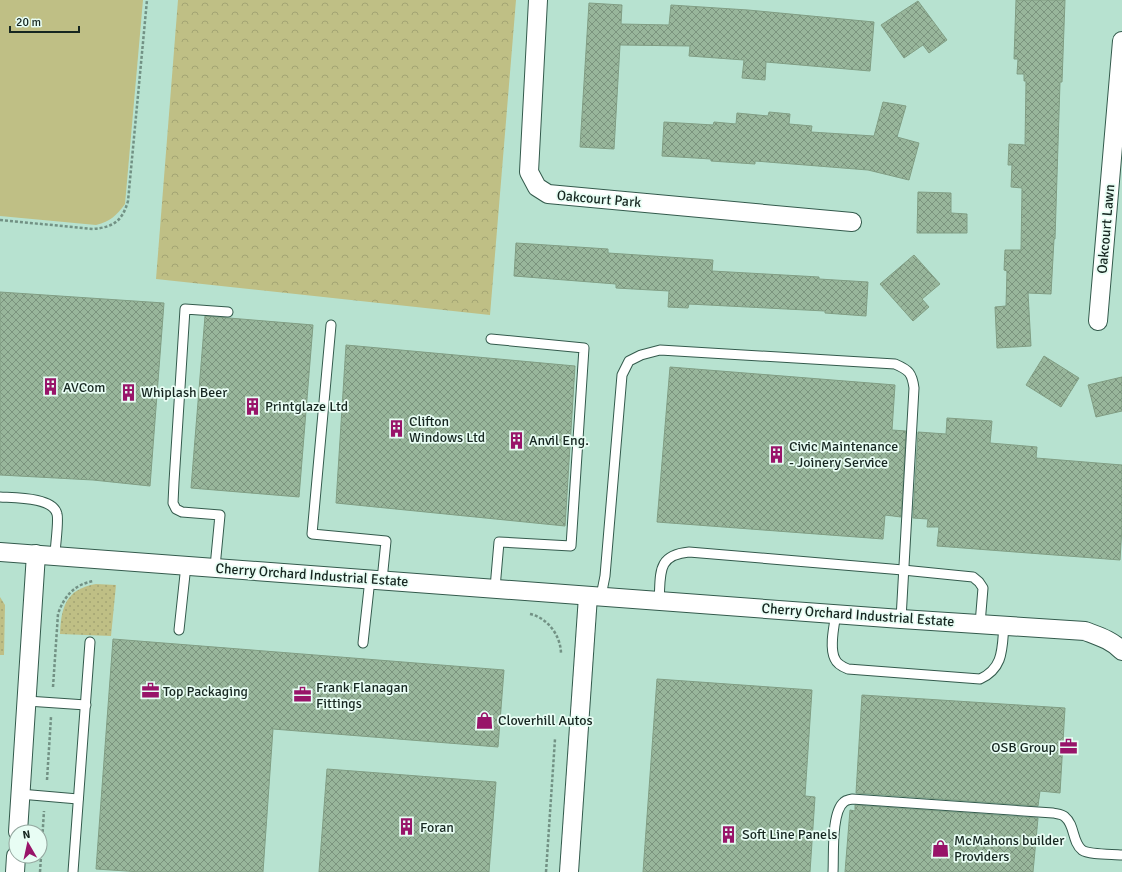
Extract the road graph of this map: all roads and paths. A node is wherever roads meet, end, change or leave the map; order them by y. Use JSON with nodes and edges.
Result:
{"nodes":[{"id":1,"x":147,"y":0,"type":"edge"},
{"id":2,"x":538,"y":0,"type":"edge"},
{"id":3,"x":1122,"y":41,"type":"edge"},
{"id":4,"x":0,"y":220,"type":"edge"},
{"id":5,"x":852,"y":222,"type":"dead end"},
{"id":6,"x":228,"y":312,"type":"dead end"},
{"id":7,"x":1098,"y":321,"type":"dead end"},
{"id":8,"x":331,"y":325,"type":"dead end"},
{"id":9,"x":491,"y":338,"type":"dead end"},
{"id":10,"x":0,"y":497,"type":"edge"},
{"id":11,"x":0,"y":552,"type":"edge"},
{"id":12,"x":36,"y":554,"type":"junction"},
{"id":13,"x":55,"y":555,"type":"junction"},
{"id":14,"x":186,"y":565,"type":"junction"},
{"id":15,"x":215,"y":567,"type":"junction"},
{"id":16,"x":903,"y":570,"type":"junction"},
{"id":17,"x":376,"y":580,"type":"junction"},
{"id":18,"x":96,"y":581,"type":"dead end"},
{"id":19,"x":495,"y":588,"type":"junction"},
{"id":20,"x":595,"y":596,"type":"junction"},
{"id":21,"x":659,"y":601,"type":"junction"},
{"id":22,"x":525,"y":613,"type":"dead end"},
{"id":23,"x":836,"y":614,"type":"junction"},
{"id":24,"x":901,"y":619,"type":"junction"},
{"id":25,"x":980,"y":624,"type":"junction"},
{"id":26,"x":1004,"y":625,"type":"junction"},
{"id":27,"x":179,"y":630,"type":"dead end"},
{"id":28,"x":90,"y":642,"type":"dead end"},
{"id":29,"x":363,"y":643,"type":"dead end"},
{"id":30,"x":1122,"y":651,"type":"edge"},
{"id":31,"x":561,"y":660,"type":"dead end"},
{"id":32,"x":27,"y":701,"type":"junction"},
{"id":33,"x":52,"y":703,"type":"junction"},
{"id":34,"x":86,"y":705,"type":"junction"},
{"id":35,"x":556,"y":732,"type":"dead end"},
{"id":36,"x":20,"y":794,"type":"junction"},
{"id":37,"x":45,"y":796,"type":"junction"},
{"id":38,"x":78,"y":799,"type":"junction"},
{"id":39,"x":18,"y":824,"type":"edge"},
{"id":40,"x":1122,"y":855,"type":"edge"},
{"id":41,"x":40,"y":872,"type":"edge"},
{"id":42,"x":73,"y":872,"type":"edge"},
{"id":43,"x":546,"y":872,"type":"edge"},
{"id":44,"x":569,"y":872,"type":"edge"},
{"id":45,"x":833,"y":872,"type":"edge"}],
"edges":[{"from":1,"to":4,"type":"path"},
{"from":2,"to":5,"type":"street","name":"Oakcourt Park"},
{"from":3,"to":7,"type":"street","name":"Oakcourt Lawn"},
{"from":6,"to":15,"type":"lane"},
{"from":8,"to":17,"type":"lane"},
{"from":9,"to":19,"type":"lane"},
{"from":10,"to":13,"type":"lane"},
{"from":11,"to":12,"type":"street","name":"Cherry Orchard Industrial Estate"},
{"from":12,"to":13,"type":"street","name":"Cherry Orchard Industrial Estate"},
{"from":12,"to":32,"type":"street"},
{"from":13,"to":14,"type":"street","name":"Cherry Orchard Industrial Estate"},
{"from":14,"to":15,"type":"street","name":"Cherry Orchard Industrial Estate"},
{"from":14,"to":27,"type":"lane"},
{"from":15,"to":17,"type":"street","name":"Cherry Orchard Industrial Estate"},
{"from":16,"to":20,"type":"lane"},
{"from":16,"to":21,"type":"lane"},
{"from":16,"to":24,"type":"lane"},
{"from":16,"to":25,"type":"lane"},
{"from":17,"to":19,"type":"street","name":"Cherry Orchard Industrial Estate"},
{"from":17,"to":29,"type":"lane"},
{"from":18,"to":33,"type":"path"},
{"from":19,"to":20,"type":"street","name":"Cherry Orchard Industrial Estate"},
{"from":20,"to":21,"type":"street","name":"Cherry Orchard Industrial Estate"},
{"from":20,"to":44,"type":"street"},
{"from":21,"to":23,"type":"street","name":"Cherry Orchard Industrial Estate"},
{"from":22,"to":31,"type":"path"},
{"from":23,"to":24,"type":"street","name":"Cherry Orchard Industrial Estate"},
{"from":23,"to":26,"type":"lane"},
{"from":24,"to":25,"type":"street","name":"Cherry Orchard Industrial Estate"},
{"from":25,"to":26,"type":"street","name":"Cherry Orchard Industrial Estate"},
{"from":26,"to":30,"type":"street","name":"Cherry Orchard Industrial Estate"},
{"from":28,"to":34,"type":"lane"},
{"from":32,"to":33,"type":"lane"},
{"from":32,"to":36,"type":"street"},
{"from":33,"to":34,"type":"lane"},
{"from":33,"to":37,"type":"path"},
{"from":34,"to":38,"type":"lane"},
{"from":35,"to":43,"type":"path"},
{"from":36,"to":37,"type":"lane"},
{"from":36,"to":39,"type":"street"},
{"from":37,"to":38,"type":"lane"},
{"from":37,"to":41,"type":"path"},
{"from":38,"to":42,"type":"lane"},
{"from":40,"to":45,"type":"lane"}]}
